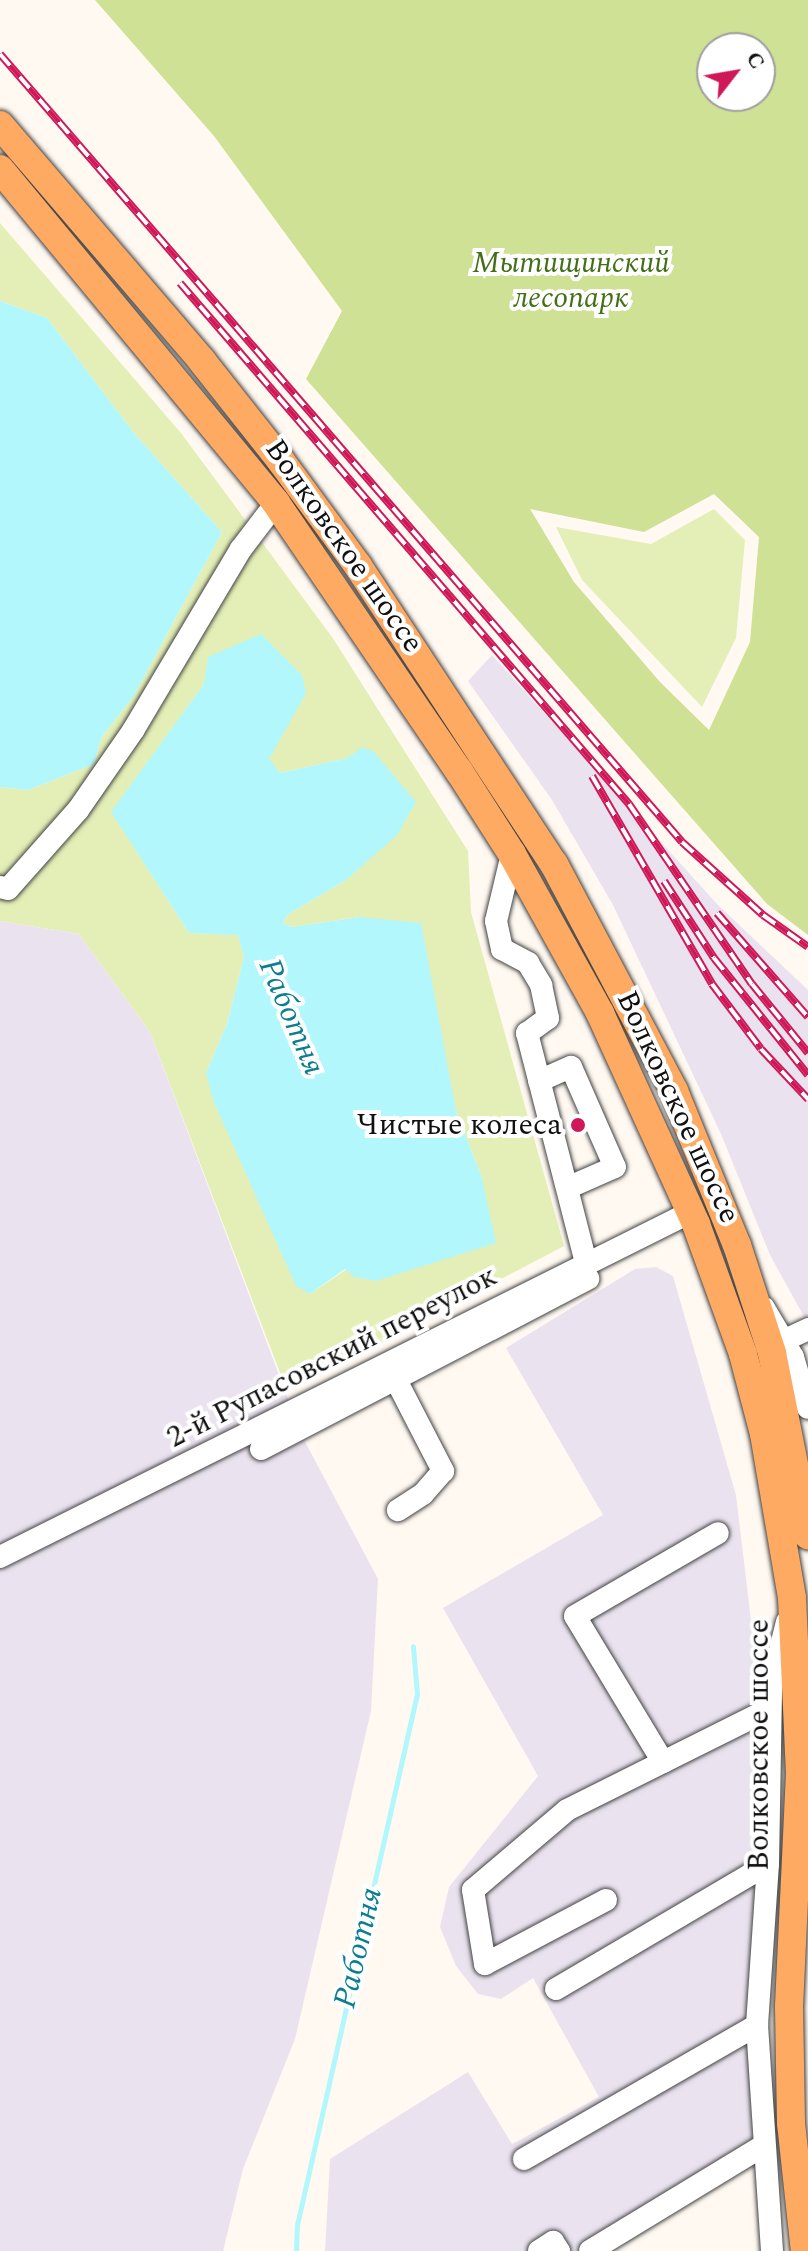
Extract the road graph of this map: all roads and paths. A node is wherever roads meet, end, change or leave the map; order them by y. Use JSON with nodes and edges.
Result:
{"nodes":[{"id":1,"x":0,"y":125,"type":"edge"},
{"id":2,"x":0,"y":169,"type":"edge"},
{"id":3,"x":276,"y":503,"type":"junction"},
{"id":4,"x":512,"y":854,"type":"junction"},
{"id":5,"x":0,"y":887,"type":"edge"},
{"id":6,"x":539,"y":1081,"type":"junction"},
{"id":7,"x":567,"y":1188,"type":"junction"},
{"id":8,"x":693,"y":1218,"type":"junction"},
{"id":9,"x":586,"y":1263,"type":"junction"},
{"id":10,"x":808,"y":1329,"type":"edge"},
{"id":11,"x":778,"y":1343,"type":"junction"},
{"id":12,"x":395,"y":1378,"type":"junction"},
{"id":13,"x":808,"y":1408,"type":"edge"},
{"id":14,"x":261,"y":1449,"type":"dead end"},
{"id":15,"x":398,"y":1510,"type":"dead end"},
{"id":16,"x":718,"y":1533,"type":"dead end"},
{"id":17,"x":808,"y":1535,"type":"edge"},
{"id":18,"x":0,"y":1557,"type":"edge"},
{"id":19,"x":792,"y":1598,"type":"junction"},
{"id":20,"x":770,"y":1709,"type":"junction"},
{"id":21,"x":663,"y":1762,"type":"junction"},
{"id":22,"x":768,"y":1864,"type":"junction"},
{"id":23,"x":606,"y":1900,"type":"dead end"},
{"id":24,"x":556,"y":1989,"type":"dead end"},
{"id":25,"x":757,"y":2025,"type":"junction"},
{"id":26,"x":763,"y":2146,"type":"junction"},
{"id":27,"x":524,"y":2159,"type":"dead end"},
{"id":28,"x":539,"y":2251,"type":"edge"},
{"id":29,"x":559,"y":2251,"type":"edge"},
{"id":30,"x":590,"y":2251,"type":"edge"},
{"id":31,"x":772,"y":2251,"type":"edge"},
{"id":32,"x":805,"y":2251,"type":"edge"}],
"edges":[{"from":1,"to":11,"type":"main road","name":"Волковское шоссе"},
{"from":2,"to":3,"type":"main road","name":"Волковское шоссе"},
{"from":3,"to":4,"type":"main road","name":"Волковское шоссе"},
{"from":3,"to":5,"type":"street"},
{"from":4,"to":6,"type":"street"},
{"from":4,"to":8,"type":"main road","name":"Волковское шоссе"},
{"from":6,"to":7,"type":"street"},
{"from":6,"to":7,"type":"street"},
{"from":7,"to":9,"type":"street"},
{"from":8,"to":9,"type":"street","name":"2-й Рупасовский переулок"},
{"from":8,"to":12,"type":"street"},
{"from":8,"to":19,"type":"main road","name":"Волковское шоссе"},
{"from":9,"to":18,"type":"street","name":"2-й Рупасовский переулок"},
{"from":10,"to":11,"type":"street"},
{"from":11,"to":13,"type":"street"},
{"from":11,"to":17,"type":"main road","name":"Волковское шоссе"},
{"from":12,"to":14,"type":"street"},
{"from":12,"to":15,"type":"street"},
{"from":16,"to":21,"type":"street"},
{"from":19,"to":20,"type":"street"},
{"from":19,"to":32,"type":"main road","name":"Волковское шоссе"},
{"from":20,"to":21,"type":"street"},
{"from":20,"to":22,"type":"street"},
{"from":21,"to":23,"type":"street"},
{"from":22,"to":24,"type":"street"},
{"from":22,"to":25,"type":"street"},
{"from":25,"to":26,"type":"street"},
{"from":25,"to":27,"type":"street"},
{"from":26,"to":30,"type":"street"},
{"from":26,"to":31,"type":"street"},
{"from":28,"to":29,"type":"street"}]}
